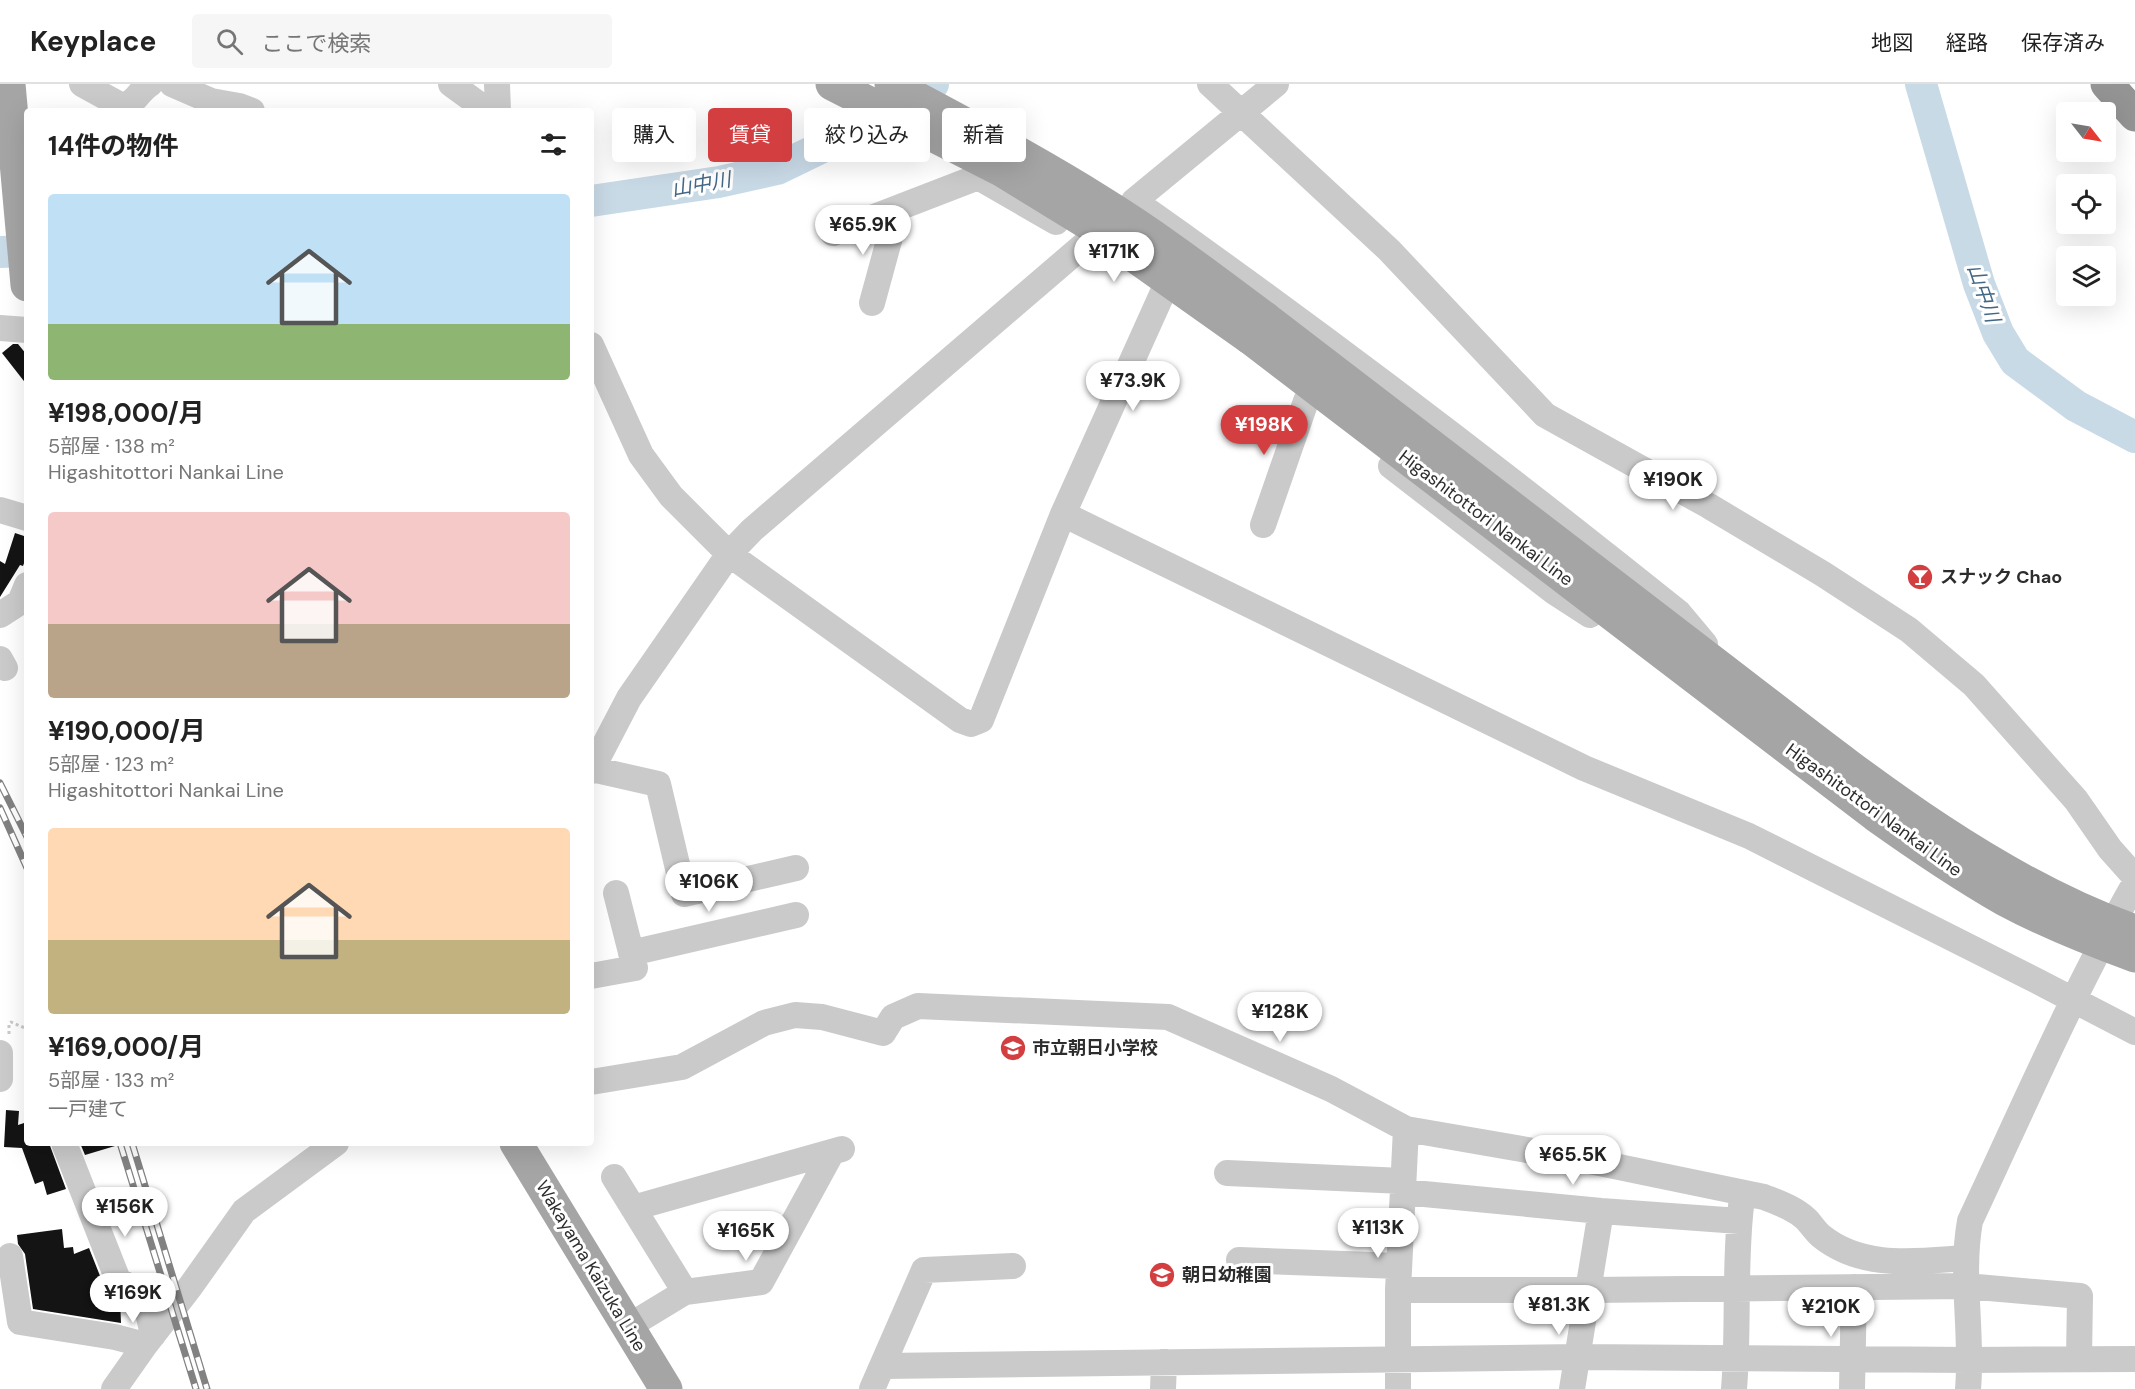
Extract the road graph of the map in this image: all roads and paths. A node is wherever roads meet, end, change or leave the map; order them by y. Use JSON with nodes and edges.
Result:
{"nodes":[{"id":1,"x":9,"y":84,"type":"edge"},
{"id":2,"x":82,"y":84,"type":"edge"},
{"id":3,"x":150,"y":84,"type":"edge"},
{"id":4,"x":172,"y":84,"type":"edge"},
{"id":5,"x":451,"y":84,"type":"edge"},
{"id":6,"x":497,"y":84,"type":"edge"},
{"id":7,"x":832,"y":84,"type":"edge"},
{"id":8,"x":891,"y":84,"type":"edge"},
{"id":9,"x":1210,"y":84,"type":"edge"},
{"id":10,"x":1276,"y":84,"type":"edge"},
{"id":11,"x":2107,"y":84,"type":"edge"},
{"id":12,"x":244,"y":108,"type":"edge"},
{"id":13,"x":484,"y":108,"type":"edge"},
{"id":14,"x":498,"y":108,"type":"edge"},
{"id":15,"x":1241,"y":113,"type":"junction"},
{"id":16,"x":2135,"y":115,"type":"edge"},
{"id":17,"x":12,"y":187,"type":"edge"},
{"id":18,"x":1134,"y":201,"type":"junction"},
{"id":19,"x":888,"y":212,"type":"junction"},
{"id":20,"x":833,"y":233,"type":"dead end"},
{"id":21,"x":1089,"y":241,"type":"junction"},
{"id":22,"x":24,"y":265,"type":"edge"},
{"id":23,"x":1163,"y":292,"type":"junction"},
{"id":24,"x":872,"y":303,"type":"dead end"},
{"id":25,"x":0,"y":328,"type":"edge"},
{"id":26,"x":1257,"y":328,"type":"junction"},
{"id":27,"x":24,"y":330,"type":"edge"},
{"id":28,"x":594,"y":358,"type":"edge"},
{"id":29,"x":598,"y":375,"type":"edge"},
{"id":30,"x":1306,"y":401,"type":"junction"},
{"id":31,"x":0,"y":510,"type":"edge"},
{"id":32,"x":1063,"y":514,"type":"junction"},
{"id":33,"x":24,"y":517,"type":"edge"},
{"id":34,"x":1263,"y":525,"type":"dead end"},
{"id":35,"x":729,"y":554,"type":"junction"},
{"id":36,"x":24,"y":592,"type":"edge"},
{"id":37,"x":0,"y":615,"type":"edge"},
{"id":38,"x":1691,"y":674,"type":"junction"},
{"id":39,"x":1738,"y":681,"type":"junction"},
{"id":40,"x":594,"y":764,"type":"edge"},
{"id":41,"x":594,"y":771,"type":"edge"},
{"id":42,"x":796,"y":868,"type":"dead end"},
{"id":43,"x":2135,"y":877,"type":"edge"},
{"id":44,"x":2135,"y":884,"type":"edge"},
{"id":45,"x":616,"y":893,"type":"dead end"},
{"id":46,"x":796,"y":915,"type":"dead end"},
{"id":47,"x":2116,"y":933,"type":"edge"},
{"id":48,"x":631,"y":952,"type":"junction"},
{"id":49,"x":2135,"y":956,"type":"edge"},
{"id":50,"x":594,"y":975,"type":"edge"},
{"id":51,"x":2074,"y":1001,"type":"junction"},
{"id":52,"x":2135,"y":1032,"type":"edge"},
{"id":53,"x":0,"y":1053,"type":"edge"},
{"id":54,"x":0,"y":1079,"type":"edge"},
{"id":55,"x":594,"y":1082,"type":"edge"},
{"id":56,"x":1406,"y":1129,"type":"junction"},
{"id":57,"x":65,"y":1146,"type":"edge"},
{"id":58,"x":332,"y":1146,"type":"edge"},
{"id":59,"x":518,"y":1146,"type":"edge"},
{"id":60,"x":1227,"y":1173,"type":"dead end"},
{"id":61,"x":614,"y":1177,"type":"dead end"},
{"id":62,"x":1403,"y":1186,"type":"junction"},
{"id":63,"x":1742,"y":1193,"type":"junction"},
{"id":64,"x":633,"y":1208,"type":"junction"},
{"id":65,"x":1601,"y":1211,"type":"junction"},
{"id":66,"x":1739,"y":1221,"type":"junction"},
{"id":67,"x":10,"y":1256,"type":"dead end"},
{"id":68,"x":1966,"y":1258,"type":"junction"},
{"id":69,"x":1239,"y":1260,"type":"dead end"},
{"id":70,"x":1013,"y":1266,"type":"dead end"},
{"id":71,"x":1399,"y":1278,"type":"junction"},
{"id":72,"x":1966,"y":1286,"type":"junction"},
{"id":73,"x":1854,"y":1287,"type":"junction"},
{"id":74,"x":1736,"y":1289,"type":"junction"},
{"id":75,"x":1590,"y":1290,"type":"junction"},
{"id":76,"x":685,"y":1292,"type":"junction"},
{"id":77,"x":628,"y":1326,"type":"junction"},
{"id":78,"x":149,"y":1340,"type":"junction"},
{"id":79,"x":1577,"y":1357,"type":"junction"},
{"id":80,"x":1737,"y":1358,"type":"junction"},
{"id":81,"x":1398,"y":1359,"type":"junction"},
{"id":82,"x":1852,"y":1359,"type":"junction"},
{"id":83,"x":2079,"y":1359,"type":"junction"},
{"id":84,"x":2135,"y":1359,"type":"edge"},
{"id":85,"x":1970,"y":1360,"type":"junction"},
{"id":86,"x":1164,"y":1362,"type":"junction"},
{"id":87,"x":883,"y":1366,"type":"junction"},
{"id":88,"x":114,"y":1389,"type":"edge"},
{"id":89,"x":666,"y":1389,"type":"edge"},
{"id":90,"x":872,"y":1389,"type":"edge"},
{"id":91,"x":1163,"y":1389,"type":"edge"},
{"id":92,"x":1398,"y":1389,"type":"edge"},
{"id":93,"x":1572,"y":1389,"type":"edge"},
{"id":94,"x":1734,"y":1389,"type":"edge"},
{"id":95,"x":1852,"y":1389,"type":"edge"},
{"id":96,"x":1968,"y":1389,"type":"edge"}],
"edges":[{"from":1,"to":17,"type":"main road"},
{"from":2,"to":3,"type":"street"},
{"from":4,"to":12,"type":"street"},
{"from":5,"to":13,"type":"street"},
{"from":6,"to":14,"type":"street"},
{"from":7,"to":26,"type":"main road","name":"Higashitottori Nankai Line","bridge":true},
{"from":8,"to":26,"type":"main road","name":"Higashitottori Nankai Line","bridge":true},
{"from":9,"to":15,"type":"street"},
{"from":10,"to":15,"type":"street"},
{"from":11,"to":16,"type":"highway"},
{"from":15,"to":18,"type":"street"},
{"from":15,"to":43,"type":"street"},
{"from":17,"to":22,"type":"main road"},
{"from":18,"to":21,"type":"street"},
{"from":18,"to":39,"type":"street"},
{"from":19,"to":20,"type":"street"},
{"from":19,"to":21,"type":"street"},
{"from":19,"to":24,"type":"street"},
{"from":21,"to":23,"type":"street"},
{"from":21,"to":35,"type":"street"},
{"from":23,"to":30,"type":"street"},
{"from":23,"to":32,"type":"street"},
{"from":25,"to":27,"type":"street"},
{"from":26,"to":38,"type":"main road","name":"Higashitottori Nankai Line"},
{"from":26,"to":39,"type":"main road","name":"Higashitottori Nankai Line"},
{"from":28,"to":29,"type":"street"},
{"from":29,"to":35,"type":"street"},
{"from":30,"to":34,"type":"street"},
{"from":30,"to":38,"type":"street"},
{"from":31,"to":33,"type":"street"},
{"from":32,"to":35,"type":"street"},
{"from":32,"to":51,"type":"street"},
{"from":35,"to":40,"type":"street"},
{"from":36,"to":37,"type":"street"},
{"from":38,"to":47,"type":"main road","name":"Higashitottori Nankai Line"},
{"from":39,"to":47,"type":"main road","name":"Higashitottori Nankai Line"},
{"from":41,"to":42,"type":"street"},
{"from":44,"to":47,"type":"street"},
{"from":45,"to":48,"type":"street"},
{"from":46,"to":48,"type":"street"},
{"from":47,"to":49,"type":"main road","name":"Higashitottori Nankai Line"},
{"from":47,"to":51,"type":"street"},
{"from":48,"to":50,"type":"street"},
{"from":51,"to":52,"type":"street"},
{"from":51,"to":68,"type":"street"},
{"from":53,"to":54,"type":"street"},
{"from":55,"to":56,"type":"street"},
{"from":56,"to":62,"type":"street"},
{"from":56,"to":63,"type":"street"},
{"from":57,"to":78,"type":"street"},
{"from":58,"to":78,"type":"street"},
{"from":59,"to":77,"type":"main road","name":"Wakayama Kaizuka Line"},
{"from":60,"to":62,"type":"street"},
{"from":61,"to":64,"type":"street"},
{"from":62,"to":65,"type":"street"},
{"from":62,"to":71,"type":"street"},
{"from":63,"to":66,"type":"street"},
{"from":63,"to":68,"type":"street"},
{"from":64,"to":76,"type":"street"},
{"from":64,"to":76,"type":"street"},
{"from":65,"to":66,"type":"street"},
{"from":65,"to":75,"type":"street"},
{"from":66,"to":74,"type":"street"},
{"from":67,"to":78,"type":"street"},
{"from":68,"to":72,"type":"street"},
{"from":69,"to":71,"type":"street"},
{"from":70,"to":87,"type":"street"},
{"from":71,"to":75,"type":"street"},
{"from":71,"to":81,"type":"street"},
{"from":72,"to":73,"type":"street"},
{"from":72,"to":83,"type":"street"},
{"from":72,"to":85,"type":"street"},
{"from":73,"to":74,"type":"street"},
{"from":73,"to":82,"type":"street"},
{"from":74,"to":75,"type":"street"},
{"from":74,"to":80,"type":"street"},
{"from":75,"to":79,"type":"street"},
{"from":76,"to":77,"type":"street"},
{"from":77,"to":89,"type":"main road","name":"Wakayama Kaizuka Line"},
{"from":78,"to":88,"type":"street"},
{"from":79,"to":80,"type":"street"},
{"from":79,"to":81,"type":"street"},
{"from":79,"to":93,"type":"street"},
{"from":80,"to":82,"type":"street"},
{"from":80,"to":94,"type":"street"},
{"from":81,"to":86,"type":"street"},
{"from":81,"to":92,"type":"street"},
{"from":82,"to":85,"type":"street"},
{"from":82,"to":95,"type":"street"},
{"from":83,"to":84,"type":"street"},
{"from":83,"to":85,"type":"street"},
{"from":85,"to":96,"type":"street"},
{"from":86,"to":87,"type":"street"},
{"from":86,"to":91,"type":"street"},
{"from":87,"to":90,"type":"street"}]}
